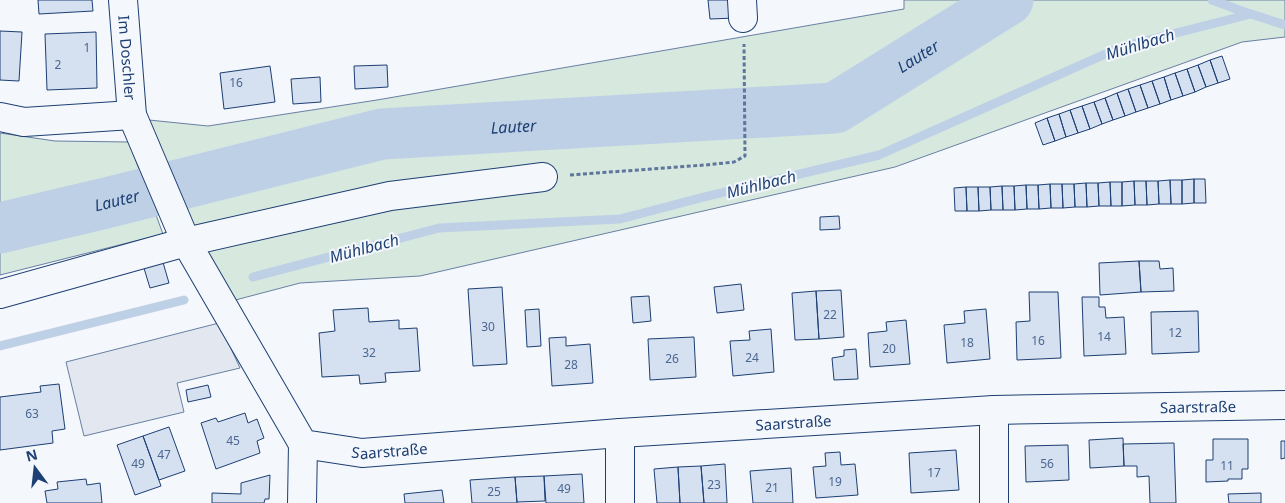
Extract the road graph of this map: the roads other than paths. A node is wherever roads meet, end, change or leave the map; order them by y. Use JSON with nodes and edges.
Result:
{"nodes":[{"id":1,"x":123,"y":0,"type":"edge"},
{"id":2,"x":132,"y":115,"type":"junction"},
{"id":3,"x":0,"y":117,"type":"edge"},
{"id":4,"x":543,"y":177,"type":"road end"},
{"id":5,"x":186,"y":242,"type":"junction"},
{"id":6,"x":0,"y":294,"type":"edge"},
{"id":7,"x":1285,"y":405,"type":"edge"},
{"id":8,"x":994,"y":410,"type":"junction"},
{"id":9,"x":620,"y":433,"type":"junction"},
{"id":10,"x":303,"y":444,"type":"junction"},
{"id":11,"x":302,"y":503,"type":"edge"},
{"id":12,"x":620,"y":503,"type":"edge"},
{"id":13,"x":994,"y":503,"type":"edge"}],
"edges":[{"from":1,"to":2,"type":"street","name":"Im Doschler"},
{"from":2,"to":3,"type":"street"},
{"from":2,"to":5,"type":"street"},
{"from":4,"to":5,"type":"street"},
{"from":5,"to":6,"type":"street"},
{"from":5,"to":10,"type":"street"},
{"from":7,"to":8,"type":"street","name":"Saarstraße"},
{"from":8,"to":9,"type":"street","name":"Saarstraße"},
{"from":8,"to":13,"type":"street"},
{"from":9,"to":10,"type":"street","name":"Saarstraße"},
{"from":9,"to":12,"type":"street"},
{"from":10,"to":11,"type":"street"}]}
